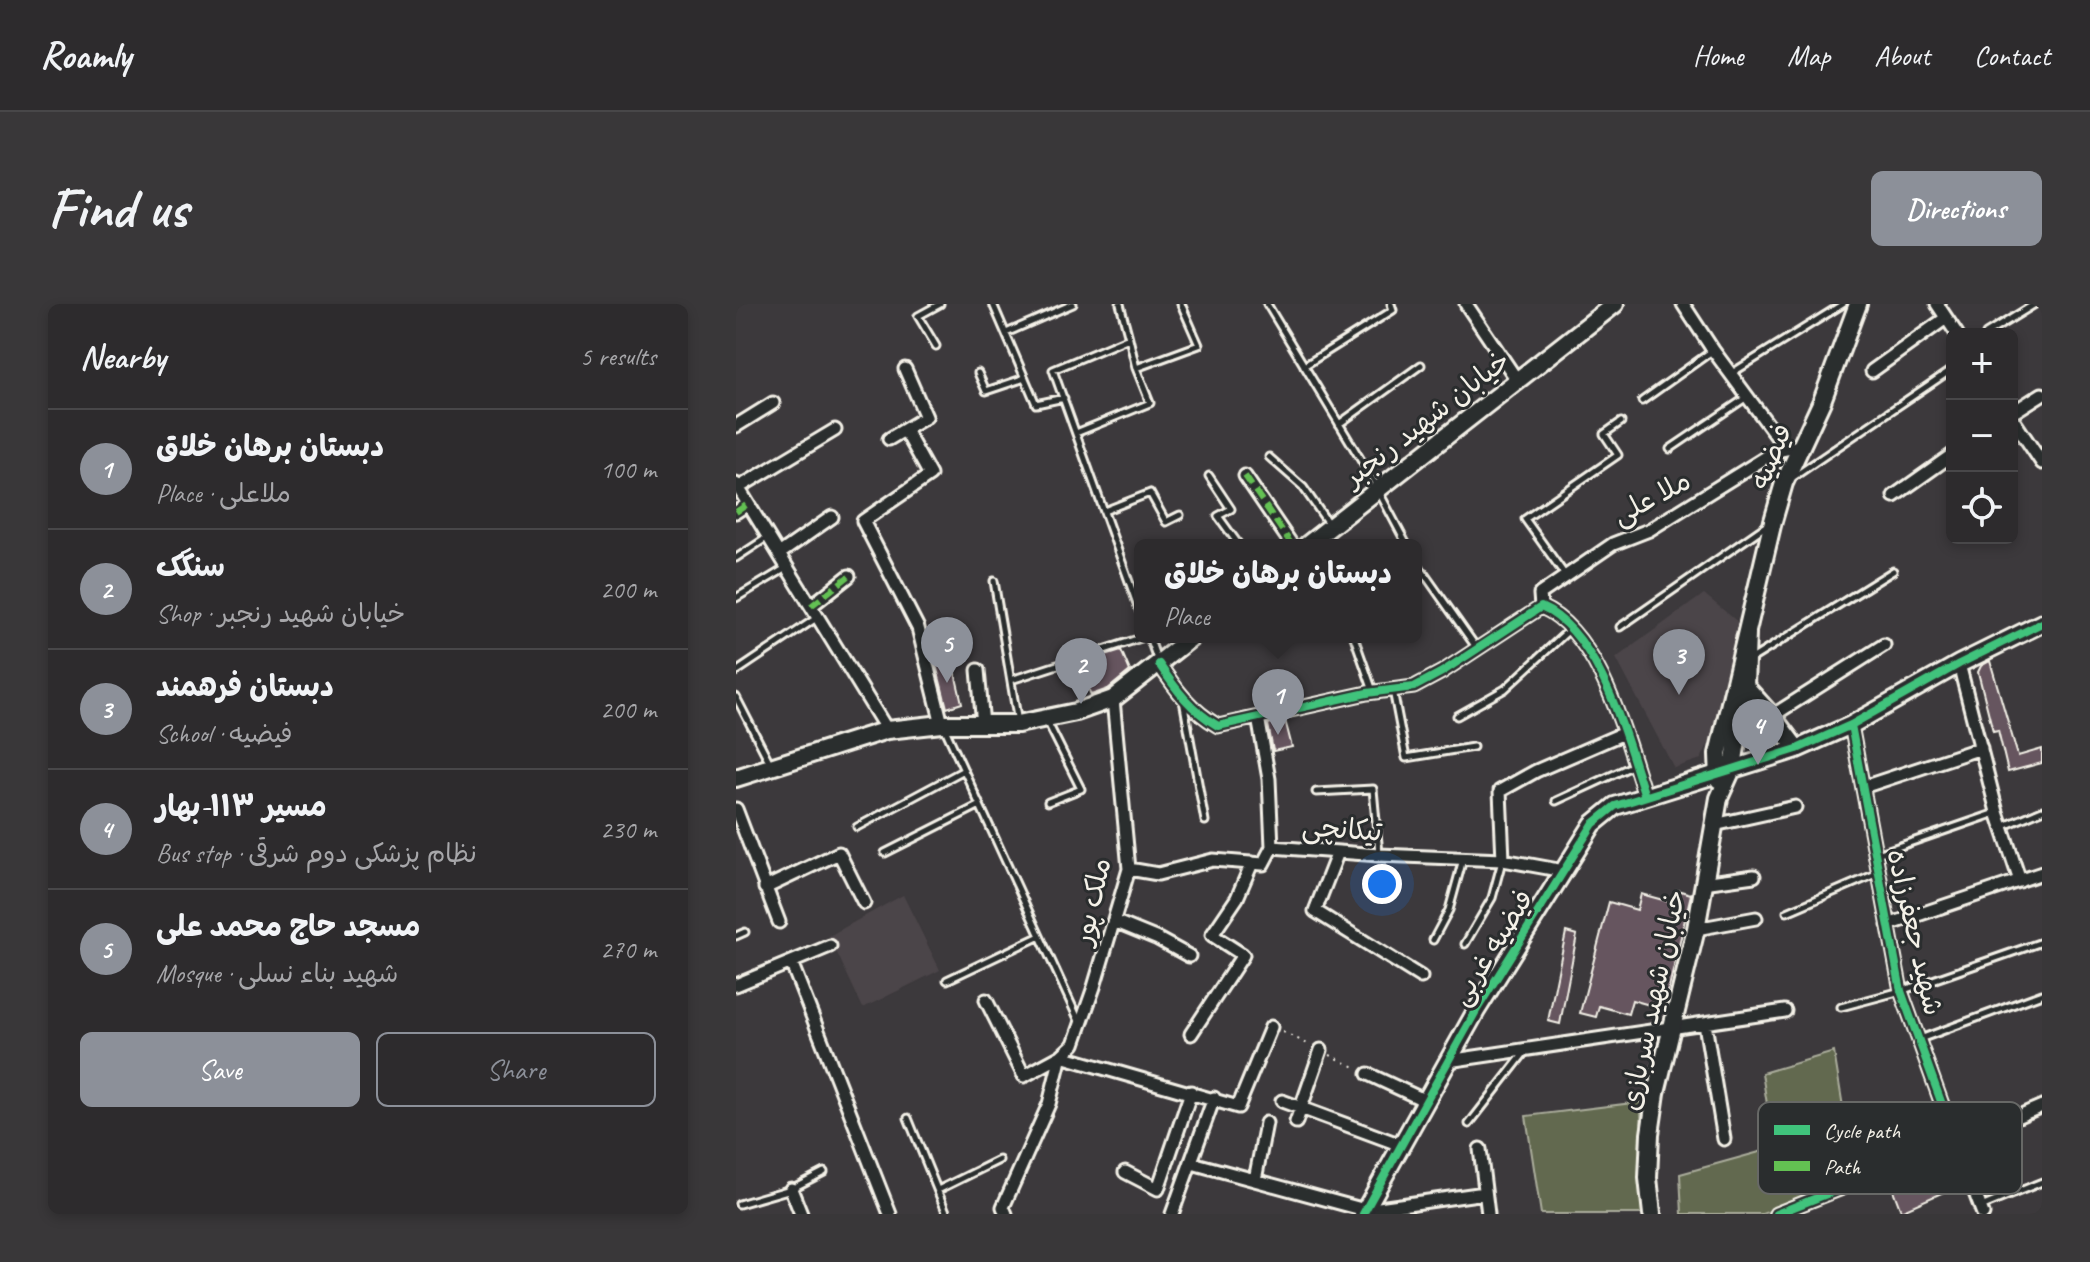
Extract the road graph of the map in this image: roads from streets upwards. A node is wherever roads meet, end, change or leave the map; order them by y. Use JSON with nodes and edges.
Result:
{"nodes":[{"id":1,"x":1466,"y":304,"type":"edge"},
{"id":2,"x":1615,"y":304,"type":"edge"},
{"id":3,"x":1858,"y":304,"type":"edge"},
{"id":4,"x":1937,"y":304,"type":"edge"},
{"id":5,"x":1689,"y":306,"type":"edge"},
{"id":6,"x":1946,"y":318,"type":"junction"},
{"id":7,"x":1953,"y":328,"type":"edge"},
{"id":8,"x":905,"y":369,"type":"dead end"},
{"id":9,"x":1872,"y":371,"type":"dead end"},
{"id":10,"x":1517,"y":380,"type":"junction"},
{"id":11,"x":2042,"y":394,"type":"edge"},
{"id":12,"x":773,"y":403,"type":"dead end"},
{"id":13,"x":2018,"y":411,"type":"edge"},
{"id":14,"x":2018,"y":425,"type":"edge"},
{"id":15,"x":736,"y":426,"type":"edge"},
{"id":16,"x":835,"y":430,"type":"dead end"},
{"id":17,"x":905,"y":430,"type":"junction"},
{"id":18,"x":889,"y":439,"type":"dead end"},
{"id":19,"x":1793,"y":447,"type":"junction"},
{"id":20,"x":1946,"y":459,"type":"edge"},
{"id":21,"x":2042,"y":463,"type":"edge"},
{"id":22,"x":1245,"y":476,"type":"dead end"},
{"id":23,"x":737,"y":486,"type":"edge"},
{"id":24,"x":1894,"y":496,"type":"dead end"},
{"id":25,"x":748,"y":504,"type":"junction"},
{"id":26,"x":736,"y":512,"type":"edge"},
{"id":27,"x":832,"y":517,"type":"dead end"},
{"id":28,"x":1288,"y":539,"type":"edge"},
{"id":29,"x":1315,"y":539,"type":"edge"},
{"id":30,"x":779,"y":554,"type":"junction"},
{"id":31,"x":849,"y":576,"type":"dead end"},
{"id":32,"x":811,"y":606,"type":"junction"},
{"id":33,"x":1541,"y":607,"type":"junction"},
{"id":34,"x":2042,"y":623,"type":"edge"},
{"id":35,"x":1747,"y":633,"type":"junction"},
{"id":36,"x":1185,"y":643,"type":"edge"},
{"id":37,"x":1884,"y":645,"type":"dead end"},
{"id":38,"x":1159,"y":664,"type":"junction"},
{"id":39,"x":1959,"y":664,"type":"junction"},
{"id":40,"x":978,"y":670,"type":"dead end"},
{"id":41,"x":1745,"y":686,"type":"junction"},
{"id":42,"x":1113,"y":699,"type":"junction"},
{"id":43,"x":1772,"y":716,"type":"junction"},
{"id":44,"x":1258,"y":717,"type":"junction"},
{"id":45,"x":942,"y":724,"type":"junction"},
{"id":46,"x":983,"y":725,"type":"junction"},
{"id":47,"x":1851,"y":725,"type":"junction"},
{"id":48,"x":887,"y":730,"type":"junction"},
{"id":49,"x":1624,"y":733,"type":"junction"},
{"id":50,"x":1981,"y":748,"type":"junction"},
{"id":51,"x":1797,"y":749,"type":"junction"},
{"id":52,"x":1726,"y":770,"type":"junction"},
{"id":53,"x":736,"y":778,"type":"edge"},
{"id":54,"x":1863,"y":787,"type":"junction"},
{"id":55,"x":1645,"y":796,"type":"junction"},
{"id":56,"x":1719,"y":798,"type":"joint"},
{"id":57,"x":1795,"y":807,"type":"dead end"},
{"id":58,"x":736,"y":809,"type":"edge"},
{"id":59,"x":1714,"y":825,"type":"junction"},
{"id":60,"x":1272,"y":847,"type":"junction"},
{"id":61,"x":1338,"y":852,"type":"junction"},
{"id":62,"x":1503,"y":860,"type":"junction"},
{"id":63,"x":1252,"y":863,"type":"junction"},
{"id":64,"x":1129,"y":869,"type":"junction"},
{"id":65,"x":1564,"y":871,"type":"junction"},
{"id":66,"x":2042,"y":873,"type":"edge"},
{"id":67,"x":1754,"y":876,"type":"dead end"},
{"id":68,"x":2020,"y":881,"type":"junction"},
{"id":69,"x":1703,"y":883,"type":"junction"},
{"id":70,"x":765,"y":888,"type":"junction"},
{"id":71,"x":864,"y":903,"type":"dead end"},
{"id":72,"x":1756,"y":918,"type":"dead end"},
{"id":73,"x":1114,"y":921,"type":"junction"},
{"id":74,"x":779,"y":922,"type":"dead end"},
{"id":75,"x":1888,"y":925,"type":"junction"},
{"id":76,"x":1696,"y":929,"type":"junction"},
{"id":77,"x":830,"y":946,"type":"dead end"},
{"id":78,"x":1189,"y":956,"type":"dead end"},
{"id":79,"x":791,"y":962,"type":"junction"},
{"id":80,"x":1421,"y":977,"type":"dead end"},
{"id":81,"x":736,"y":985,"type":"edge"},
{"id":82,"x":986,"y":1000,"type":"dead end"},
{"id":83,"x":1785,"y":1011,"type":"dead end"},
{"id":84,"x":1705,"y":1024,"type":"junction"},
{"id":85,"x":1674,"y":1026,"type":"junction"},
{"id":86,"x":1271,"y":1027,"type":"dead end"},
{"id":87,"x":1191,"y":1034,"type":"dead end"},
{"id":88,"x":1321,"y":1050,"type":"dead end"},
{"id":89,"x":1061,"y":1056,"type":"junction"},
{"id":90,"x":1448,"y":1061,"type":"junction"},
{"id":91,"x":1368,"y":1074,"type":"dead end"},
{"id":92,"x":1191,"y":1092,"type":"junction"},
{"id":93,"x":1214,"y":1098,"type":"junction"},
{"id":94,"x":1282,"y":1101,"type":"dead end"},
{"id":95,"x":1426,"y":1101,"type":"junction"},
{"id":96,"x":1941,"y":1102,"type":"edge"},
{"id":97,"x":1301,"y":1106,"type":"junction"},
{"id":98,"x":2042,"y":1106,"type":"edge"},
{"id":99,"x":2022,"y":1115,"type":"edge"},
{"id":100,"x":1296,"y":1122,"type":"dead end"},
{"id":101,"x":1266,"y":1123,"type":"dead end"},
{"id":102,"x":1724,"y":1139,"type":"dead end"},
{"id":103,"x":1401,"y":1145,"type":"junction"},
{"id":104,"x":1480,"y":1149,"type":"dead end"},
{"id":105,"x":1192,"y":1163,"type":"junction"},
{"id":106,"x":1125,"y":1172,"type":"dead end"},
{"id":107,"x":1255,"y":1180,"type":"junction"},
{"id":108,"x":791,"y":1189,"type":"road end"},
{"id":109,"x":1485,"y":1193,"type":"junction"},
{"id":110,"x":1827,"y":1194,"type":"edge"},
{"id":111,"x":1005,"y":1210,"type":"edge"},
{"id":112,"x":1372,"y":1211,"type":"edge"},
{"id":113,"x":801,"y":1214,"type":"edge"},
{"id":114,"x":890,"y":1214,"type":"edge"},
{"id":115,"x":1172,"y":1214,"type":"edge"},
{"id":116,"x":1488,"y":1214,"type":"edge"},
{"id":117,"x":1652,"y":1214,"type":"edge"},
{"id":118,"x":1776,"y":1214,"type":"edge"}],
"edges":[{"from":1,"to":10,"type":"street"},
{"from":2,"to":10,"type":"street","name":"خیابان شهید رنجبر"},
{"from":3,"to":19,"type":"street","name":"فیضیه"},
{"from":4,"to":6,"type":"street"},
{"from":5,"to":19,"type":"street"},
{"from":6,"to":7,"type":"street"},
{"from":6,"to":9,"type":"street"},
{"from":8,"to":17,"type":"street"},
{"from":10,"to":29,"type":"street","name":"خیابان شهید رنجبر"},
{"from":11,"to":13,"type":"street"},
{"from":12,"to":15,"type":"street"},
{"from":14,"to":21,"type":"street"},
{"from":16,"to":23,"type":"street"},
{"from":17,"to":18,"type":"street"},
{"from":17,"to":45,"type":"street"},
{"from":19,"to":33,"type":"street","name":"ملا علی"},
{"from":19,"to":35,"type":"street","name":"فیضیه"},
{"from":20,"to":24,"type":"street"},
{"from":22,"to":28,"type":"street"},
{"from":23,"to":25,"type":"street"},
{"from":25,"to":26,"type":"street"},
{"from":25,"to":30,"type":"street"},
{"from":27,"to":30,"type":"street"},
{"from":30,"to":32,"type":"street"},
{"from":31,"to":32,"type":"street"},
{"from":32,"to":48,"type":"street"},
{"from":33,"to":44,"type":"street","name":"ملا علی"},
{"from":33,"to":49,"type":"street"},
{"from":34,"to":39,"type":"street","name":"فیضیه غربی"},
{"from":35,"to":41,"type":"street","name":"فیضیه"},
{"from":35,"to":52,"type":"street","name":"فیضیه"},
{"from":36,"to":38,"type":"street"},
{"from":37,"to":43,"type":"street"},
{"from":38,"to":42,"type":"street"},
{"from":38,"to":44,"type":"street","name":"ملا علی"},
{"from":39,"to":47,"type":"street","name":"فیضیه غربی"},
{"from":39,"to":50,"type":"street"},
{"from":40,"to":46,"type":"street"},
{"from":41,"to":43,"type":"street"},
{"from":41,"to":52,"type":"street","name":"فیضیه"},
{"from":42,"to":46,"type":"street"},
{"from":42,"to":64,"type":"street","name":"ملک پور"},
{"from":43,"to":51,"type":"street"},
{"from":44,"to":60,"type":"street"},
{"from":45,"to":46,"type":"street"},
{"from":45,"to":48,"type":"street"},
{"from":47,"to":51,"type":"street","name":"فیضیه غربی"},
{"from":47,"to":54,"type":"street","name":"شهید جعفرزاده"},
{"from":48,"to":53,"type":"street"},
{"from":49,"to":55,"type":"street"},
{"from":49,"to":62,"type":"street"},
{"from":50,"to":54,"type":"street"},
{"from":50,"to":68,"type":"street"},
{"from":51,"to":52,"type":"street","name":"فیضیه غربی"},
{"from":52,"to":55,"type":"street","name":"فیضیه غربی"},
{"from":52,"to":56,"type":"street","name":"فیضیه"},
{"from":54,"to":75,"type":"street","name":"شهید جعفرزاده"},
{"from":55,"to":65,"type":"street","name":"فیضیه غربی"},
{"from":56,"to":59,"type":"street","name":"خیابان شهید سربازی"},
{"from":57,"to":59,"type":"street"},
{"from":58,"to":70,"type":"street"},
{"from":59,"to":69,"type":"street","name":"خیابان شهید سربازی"},
{"from":60,"to":61,"type":"street","name":"تیکانچی"},
{"from":60,"to":63,"type":"street","name":"تیکانچی"},
{"from":61,"to":62,"type":"street","name":"تیکانچی"},
{"from":61,"to":80,"type":"street"},
{"from":62,"to":65,"type":"street","name":"تیکانچی"},
{"from":63,"to":64,"type":"street"},
{"from":63,"to":87,"type":"street"},
{"from":64,"to":73,"type":"street","name":"ملک پور"},
{"from":65,"to":90,"type":"street","name":"فیضیه غربی"},
{"from":66,"to":68,"type":"street"},
{"from":67,"to":69,"type":"street"},
{"from":68,"to":75,"type":"street"},
{"from":69,"to":76,"type":"street","name":"خیابان شهید سربازی"},
{"from":70,"to":71,"type":"street"},
{"from":70,"to":74,"type":"street"},
{"from":72,"to":76,"type":"street"},
{"from":73,"to":78,"type":"street"},
{"from":73,"to":89,"type":"street","name":"ملک پور"},
{"from":75,"to":96,"type":"street","name":"شهید جعفرزاده"},
{"from":76,"to":85,"type":"street","name":"خیابان شهید سربازی"},
{"from":77,"to":79,"type":"street"},
{"from":79,"to":81,"type":"street"},
{"from":79,"to":114,"type":"street"},
{"from":82,"to":89,"type":"street"},
{"from":83,"to":84,"type":"street"},
{"from":84,"to":85,"type":"street"},
{"from":84,"to":102,"type":"street"},
{"from":85,"to":90,"type":"street"},
{"from":85,"to":117,"type":"street","name":"خیابان شهید سربازی"},
{"from":86,"to":93,"type":"street"},
{"from":88,"to":97,"type":"street"},
{"from":89,"to":92,"type":"street"},
{"from":89,"to":111,"type":"street"},
{"from":90,"to":95,"type":"street","name":"فیضیه غربی"},
{"from":91,"to":95,"type":"street"},
{"from":92,"to":93,"type":"street"},
{"from":92,"to":106,"type":"street"},
{"from":93,"to":105,"type":"street"},
{"from":94,"to":97,"type":"street"},
{"from":95,"to":103,"type":"street","name":"فیضیه غربی"},
{"from":97,"to":100,"type":"street"},
{"from":97,"to":103,"type":"street"},
{"from":98,"to":99,"type":"street"},
{"from":101,"to":107,"type":"street"},
{"from":103,"to":112,"type":"street","name":"فیضیه غربی"},
{"from":104,"to":109,"type":"street"},
{"from":105,"to":107,"type":"street"},
{"from":105,"to":115,"type":"street"},
{"from":107,"to":112,"type":"street"},
{"from":108,"to":113,"type":"street"},
{"from":109,"to":112,"type":"street"},
{"from":109,"to":116,"type":"street"},
{"from":110,"to":118,"type":"street"}]}
